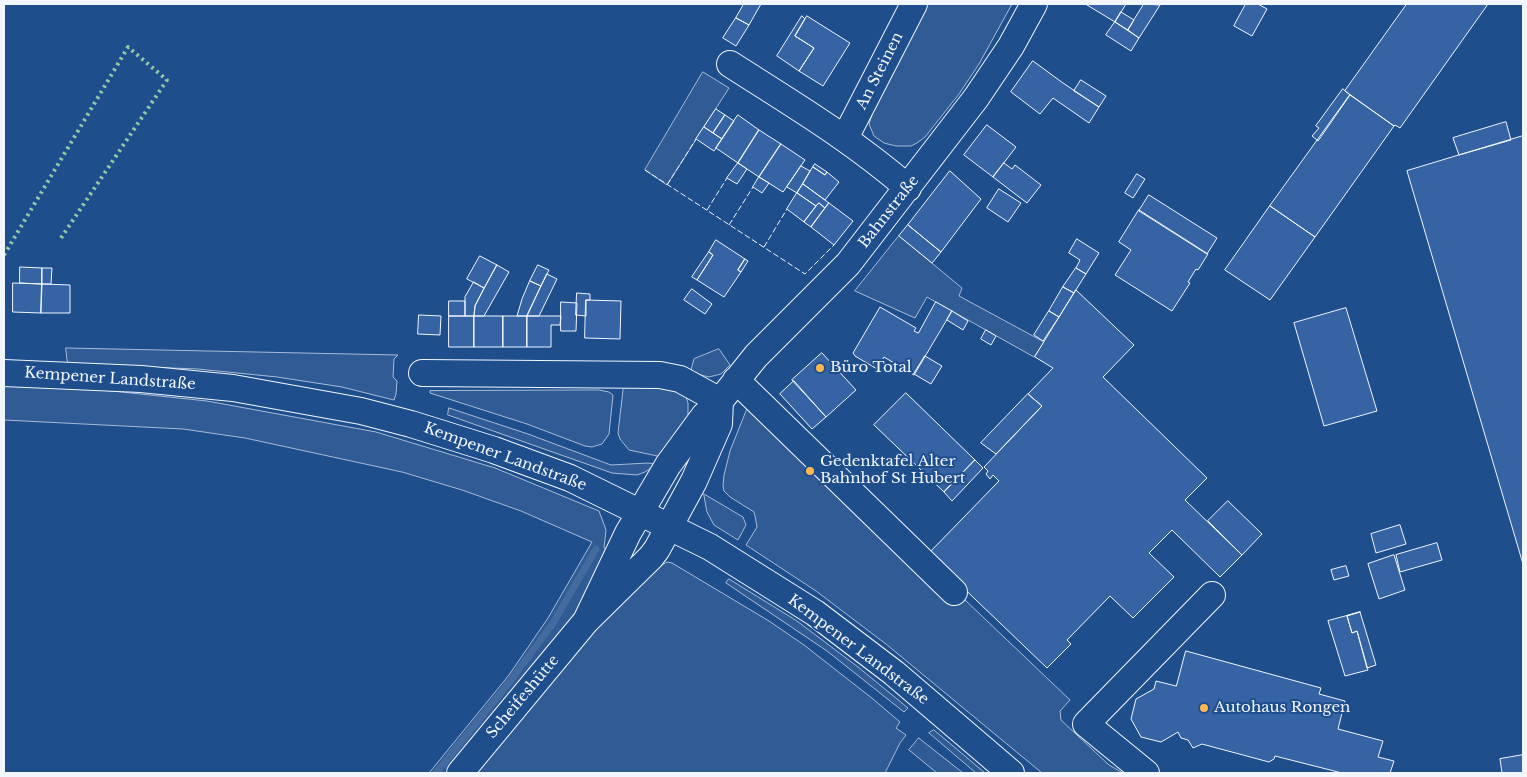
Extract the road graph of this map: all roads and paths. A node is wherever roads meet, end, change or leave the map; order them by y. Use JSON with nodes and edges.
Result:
{"nodes":[{"id":1,"x":914,"y":4,"type":"edge"},
{"id":2,"x":1034,"y":4,"type":"edge"},
{"id":3,"x":730,"y":64,"type":"dead end"},
{"id":4,"x":845,"y":138,"type":"junction"},
{"id":5,"x":908,"y":188,"type":"junction"},
{"id":6,"x":4,"y":373,"type":"edge"},
{"id":7,"x":422,"y":373,"type":"dead end"},
{"id":8,"x":736,"y":380,"type":"junction"},
{"id":9,"x":720,"y":401,"type":"junction"},
{"id":10,"x":641,"y":511,"type":"junction"},
{"id":11,"x":671,"y":526,"type":"junction"},
{"id":12,"x":954,"y":592,"type":"dead end"},
{"id":13,"x":1212,"y":594,"type":"dead end"},
{"id":14,"x":586,"y":621,"type":"junction"},
{"id":15,"x":460,"y":773,"type":"edge"},
{"id":16,"x":1011,"y":773,"type":"edge"},
{"id":17,"x":1146,"y":773,"type":"edge"}],
"edges":[{"from":1,"to":4,"type":"street","name":"An Steinen"},
{"from":2,"to":5,"type":"street","name":"Bahnstraße"},
{"from":3,"to":4,"type":"street"},
{"from":4,"to":5,"type":"street"},
{"from":5,"to":8,"type":"street","name":"Bahnstraße"},
{"from":6,"to":10,"type":"street","name":"Kempener Landstraße"},
{"from":7,"to":9,"type":"street"},
{"from":8,"to":9,"type":"street","name":"Bahnstraße"},
{"from":8,"to":12,"type":"street"},
{"from":9,"to":10,"type":"street","name":"Bahnstraße"},
{"from":9,"to":11,"type":"street"},
{"from":10,"to":11,"type":"street","name":"Kempener Landstraße"},
{"from":10,"to":14,"type":"street","name":"Scheifeshütte"},
{"from":11,"to":14,"type":"street","name":"Scheifeshütte"},
{"from":11,"to":16,"type":"street","name":"Kempener Landstraße"},
{"from":13,"to":17,"type":"street"},
{"from":14,"to":15,"type":"street","name":"Scheifeshütte"}]}
